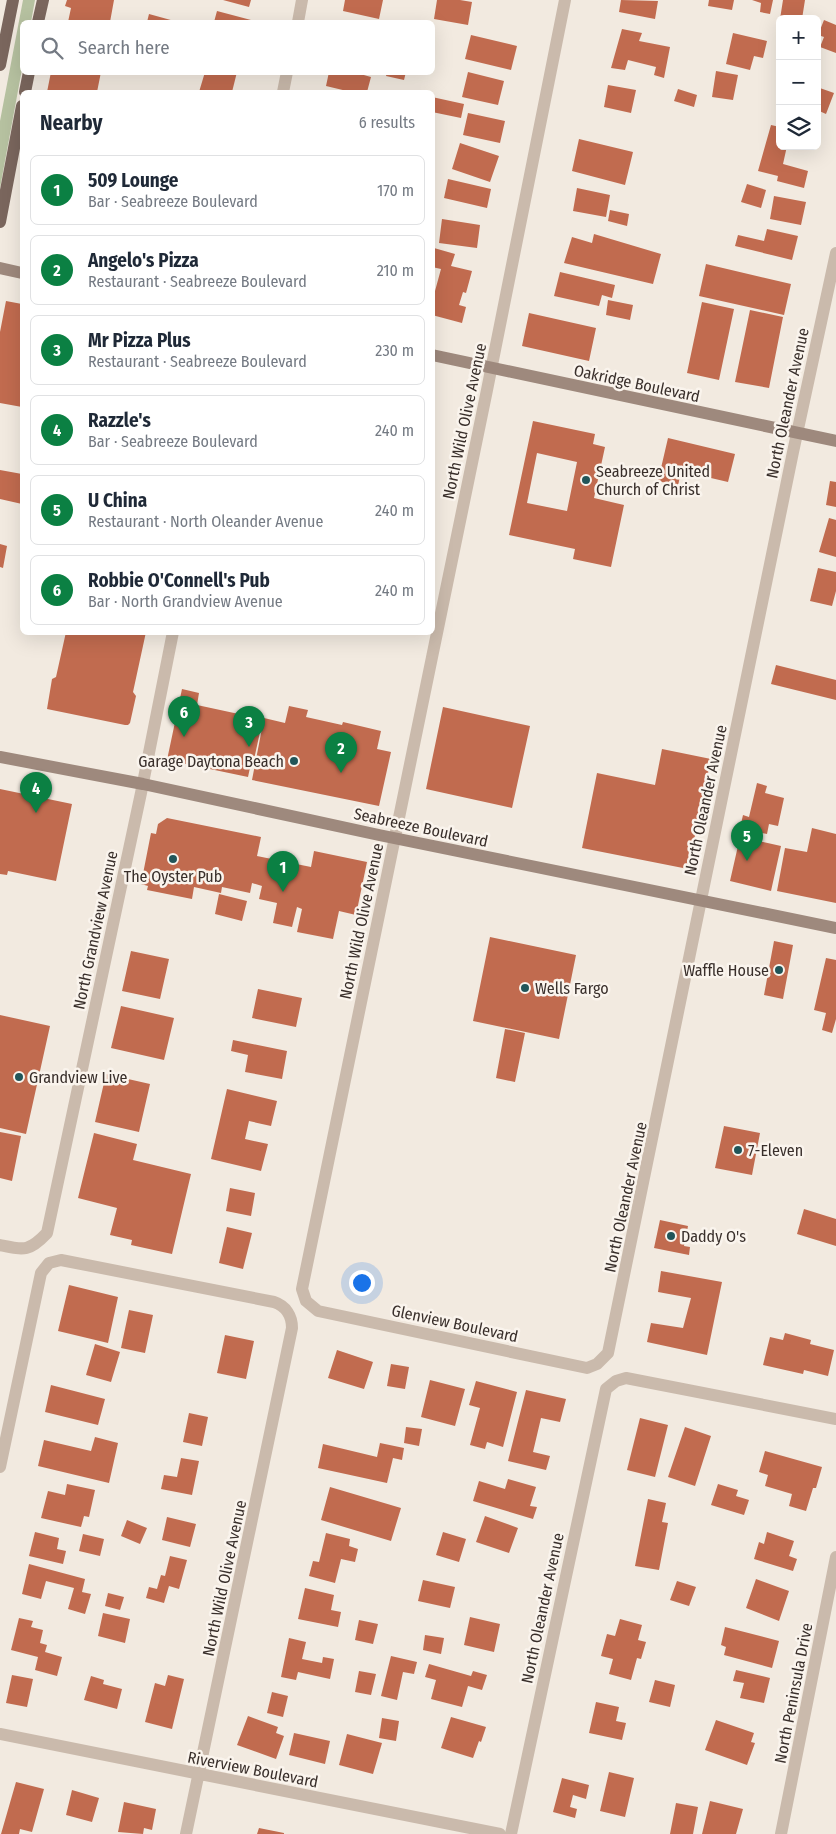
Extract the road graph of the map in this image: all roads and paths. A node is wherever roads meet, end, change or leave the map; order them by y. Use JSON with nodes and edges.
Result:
{"nodes":[{"id":1,"x":13,"y":0,"type":"edge"},
{"id":2,"x":43,"y":0,"type":"edge"},
{"id":3,"x":302,"y":0,"type":"edge"},
{"id":4,"x":565,"y":0,"type":"edge"},
{"id":5,"x":38,"y":20,"type":"edge"},
{"id":6,"x":298,"y":20,"type":"edge"},
{"id":7,"x":0,"y":65,"type":"edge"},
{"id":8,"x":28,"y":75,"type":"edge"},
{"id":9,"x":286,"y":75,"type":"edge"},
{"id":10,"x":25,"y":90,"type":"edge"},
{"id":11,"x":283,"y":90,"type":"edge"},
{"id":12,"x":20,"y":117,"type":"edge"},
{"id":13,"x":0,"y":222,"type":"edge"},
{"id":14,"x":836,"y":253,"type":"edge"},
{"id":15,"x":0,"y":268,"type":"edge"},
{"id":16,"x":20,"y":273,"type":"edge"},
{"id":17,"x":435,"y":356,"type":"edge"},
{"id":18,"x":491,"y":368,"type":"junction"},
{"id":19,"x":797,"y":433,"type":"junction"},
{"id":20,"x":836,"y":441,"type":"edge"},
{"id":21,"x":172,"y":635,"type":"edge"},
{"id":22,"x":0,"y":757,"type":"edge"},
{"id":23,"x":142,"y":784,"type":"junction"},
{"id":24,"x":394,"y":838,"type":"junction"},
{"id":25,"x":701,"y":901,"type":"junction"},
{"id":26,"x":836,"y":928,"type":"edge"},
{"id":27,"x":0,"y":1245,"type":"edge"},
{"id":28,"x":302,"y":1289,"type":"joint"},
{"id":29,"x":608,"y":1353,"type":"joint"},
{"id":30,"x":836,"y":1419,"type":"edge"},
{"id":31,"x":0,"y":1468,"type":"edge"},
{"id":32,"x":836,"y":1557,"type":"edge"},
{"id":33,"x":0,"y":1734,"type":"edge"},
{"id":34,"x":200,"y":1775,"type":"junction"},
{"id":35,"x":186,"y":1834,"type":"edge"},
{"id":36,"x":500,"y":1834,"type":"edge"},
{"id":37,"x":511,"y":1834,"type":"edge"},
{"id":38,"x":781,"y":1834,"type":"edge"}],
"edges":[{"from":1,"to":7,"type":"main road"},
{"from":2,"to":5,"type":"main road"},
{"from":3,"to":6,"type":"street"},
{"from":4,"to":18,"type":"street","name":"North Wild Olive Avenue"},
{"from":8,"to":10,"type":"main road"},
{"from":9,"to":11,"type":"street"},
{"from":12,"to":13,"type":"main road"},
{"from":14,"to":19,"type":"street","name":"North Oleander Avenue"},
{"from":15,"to":16,"type":"main road"},
{"from":17,"to":18,"type":"main road","name":"Oakridge Boulevard"},
{"from":18,"to":19,"type":"main road","name":"Oakridge Boulevard"},
{"from":18,"to":24,"type":"street","name":"North Wild Olive Avenue"},
{"from":19,"to":20,"type":"main road","name":"Oakridge Boulevard"},
{"from":19,"to":25,"type":"street","name":"North Oleander Avenue"},
{"from":21,"to":23,"type":"street","name":"North Grandview Avenue"},
{"from":22,"to":23,"type":"main road","name":"Seabreeze Boulevard"},
{"from":23,"to":24,"type":"main road","name":"Seabreeze Boulevard"},
{"from":23,"to":27,"type":"street","name":"North Grandview Avenue"},
{"from":24,"to":25,"type":"main road","name":"Seabreeze Boulevard"},
{"from":24,"to":28,"type":"street","name":"North Wild Olive Avenue"},
{"from":25,"to":26,"type":"main road","name":"Seabreeze Boulevard"},
{"from":25,"to":29,"type":"street","name":"North Oleander Avenue"},
{"from":28,"to":29,"type":"street","name":"Glenview Boulevard"},
{"from":30,"to":37,"type":"street","name":"North Oleander Avenue"},
{"from":31,"to":34,"type":"street","name":"North Wild Olive Avenue"},
{"from":32,"to":38,"type":"street","name":"North Peninsula Drive"},
{"from":33,"to":34,"type":"street","name":"Riverview Boulevard"},
{"from":34,"to":35,"type":"street","name":"North Wild Olive Avenue"},
{"from":34,"to":36,"type":"street","name":"Riverview Boulevard"}]}
